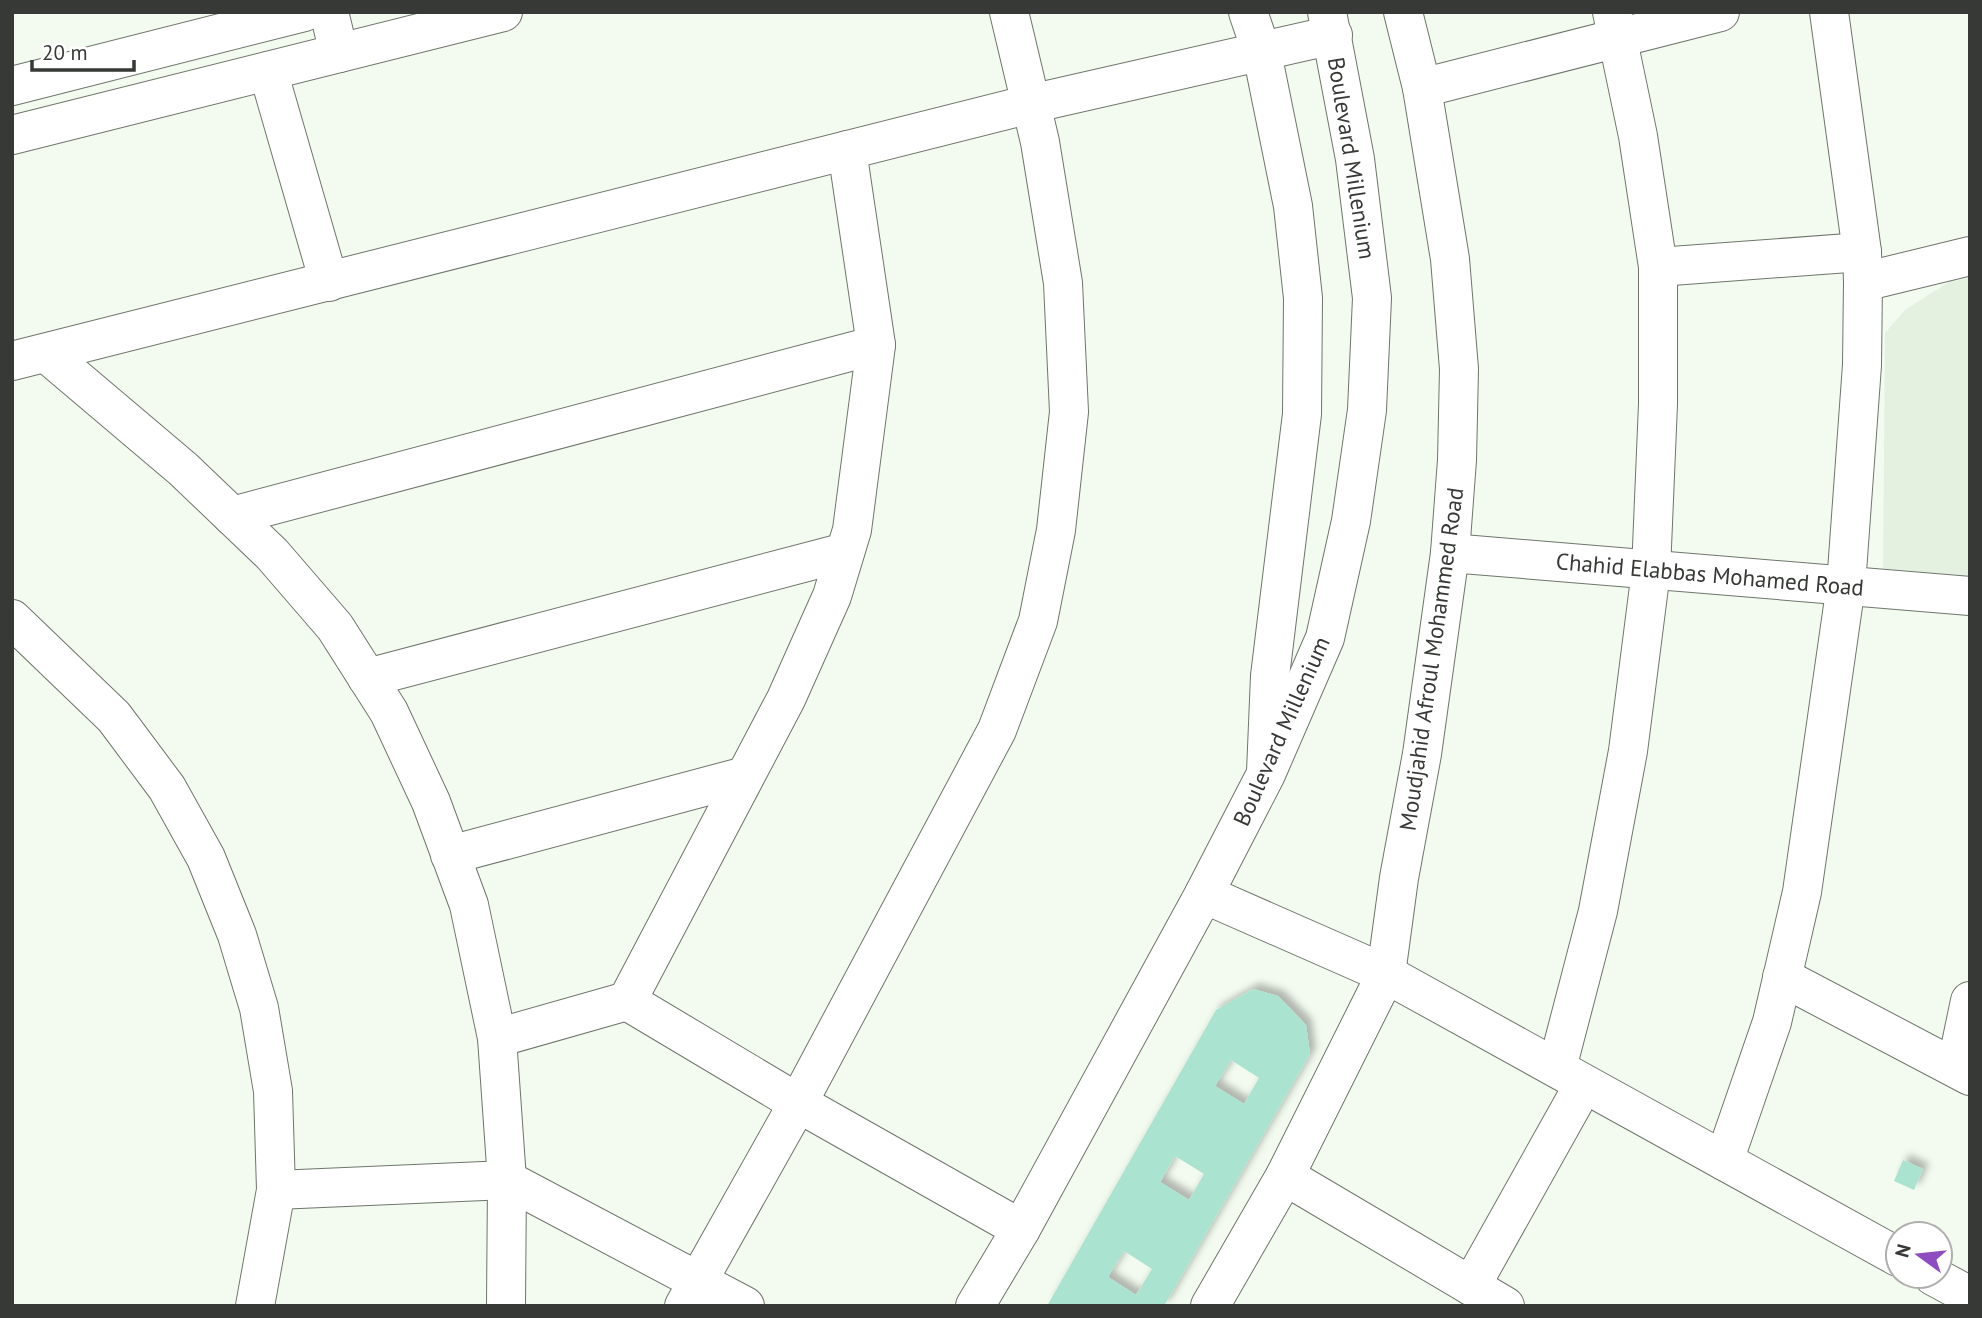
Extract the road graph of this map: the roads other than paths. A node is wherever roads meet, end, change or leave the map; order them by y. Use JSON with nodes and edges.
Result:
{"nodes":[{"id":1,"x":304,"y":12,"type":"edge"},
{"id":2,"x":329,"y":12,"type":"edge"},
{"id":3,"x":503,"y":12,"type":"edge"},
{"id":4,"x":1009,"y":12,"type":"edge"},
{"id":5,"x":1248,"y":12,"type":"edge"},
{"id":6,"x":1403,"y":12,"type":"edge"},
{"id":7,"x":1720,"y":12,"type":"edge"},
{"id":8,"x":1829,"y":12,"type":"edge"},
{"id":9,"x":1330,"y":24,"type":"edge"},
{"id":10,"x":1615,"y":26,"type":"edge"},
{"id":11,"x":339,"y":53,"type":"junction"},
{"id":12,"x":1262,"y":53,"type":"junction"},
{"id":13,"x":268,"y":71,"type":"junction"},
{"id":14,"x":12,"y":86,"type":"edge"},
{"id":15,"x":1422,"y":88,"type":"junction"},
{"id":16,"x":1030,"y":104,"type":"junction"},
{"id":17,"x":12,"y":135,"type":"edge"},
{"id":18,"x":848,"y":150,"type":"junction"},
{"id":19,"x":1970,"y":256,"type":"edge"},
{"id":20,"x":1658,"y":267,"type":"junction"},
{"id":21,"x":1862,"y":267,"type":"junction"},
{"id":22,"x":329,"y":282,"type":"junction"},
{"id":23,"x":876,"y":345,"type":"junction"},
{"id":24,"x":29,"y":357,"type":"edge"},
{"id":25,"x":232,"y":516,"type":"junction"},
{"id":26,"x":845,"y":552,"type":"junction"},
{"id":27,"x":1450,"y":553,"type":"junction"},
{"id":28,"x":1651,"y":571,"type":"junction"},
{"id":29,"x":1846,"y":585,"type":"junction"},
{"id":30,"x":1970,"y":596,"type":"edge"},
{"id":31,"x":12,"y":619,"type":"edge"},
{"id":32,"x":367,"y":678,"type":"junction"},
{"id":33,"x":1266,"y":774,"type":"junction"},
{"id":34,"x":745,"y":776,"type":"junction"},
{"id":35,"x":450,"y":855,"type":"junction"},
{"id":36,"x":1204,"y":894,"type":"junction"},
{"id":37,"x":1386,"y":974,"type":"junction"},
{"id":38,"x":1782,"y":977,"type":"junction"},
{"id":39,"x":627,"y":1001,"type":"junction"},
{"id":40,"x":1970,"y":1001,"type":"edge"},
{"id":41,"x":498,"y":1038,"type":"junction"},
{"id":42,"x":1963,"y":1072,"type":"edge"},
{"id":43,"x":1571,"y":1076,"type":"junction"},
{"id":44,"x":798,"y":1103,"type":"junction"},
{"id":45,"x":1724,"y":1161,"type":"junction"},
{"id":46,"x":1285,"y":1176,"type":"junction"},
{"id":47,"x":507,"y":1180,"type":"junction"},
{"id":48,"x":275,"y":1190,"type":"junction"},
{"id":49,"x":1021,"y":1228,"type":"junction"},
{"id":50,"x":1884,"y":1249,"type":"edge"},
{"id":51,"x":1471,"y":1286,"type":"junction"},
{"id":52,"x":1954,"y":1287,"type":"edge"},
{"id":53,"x":691,"y":1293,"type":"edge"},
{"id":54,"x":1970,"y":1296,"type":"edge"},
{"id":55,"x":256,"y":1306,"type":"edge"},
{"id":56,"x":506,"y":1306,"type":"edge"},
{"id":57,"x":745,"y":1306,"type":"edge"},
{"id":58,"x":975,"y":1306,"type":"edge"},
{"id":59,"x":1210,"y":1306,"type":"edge"},
{"id":60,"x":1505,"y":1306,"type":"edge"}],
"edges":[{"from":1,"to":14,"type":"street"},
{"from":2,"to":11,"type":"street"},
{"from":3,"to":11,"type":"street"},
{"from":4,"to":16,"type":"street"},
{"from":5,"to":12,"type":"street"},
{"from":6,"to":15,"type":"street","name":"Moudjahid Afroul Mohammed Road"},
{"from":7,"to":10,"type":"street"},
{"from":8,"to":21,"type":"street"},
{"from":9,"to":12,"type":"street"},
{"from":9,"to":33,"type":"street","name":"Boulevard Millenium"},
{"from":10,"to":15,"type":"street"},
{"from":10,"to":20,"type":"street"},
{"from":11,"to":13,"type":"street"},
{"from":12,"to":16,"type":"street"},
{"from":12,"to":33,"type":"street"},
{"from":13,"to":17,"type":"street"},
{"from":13,"to":22,"type":"street"},
{"from":15,"to":27,"type":"street","name":"Moudjahid Afroul Mohammed Road"},
{"from":16,"to":18,"type":"street"},
{"from":16,"to":44,"type":"street"},
{"from":18,"to":22,"type":"street"},
{"from":18,"to":23,"type":"street"},
{"from":19,"to":21,"type":"street"},
{"from":20,"to":21,"type":"street"},
{"from":20,"to":28,"type":"street"},
{"from":21,"to":29,"type":"street"},
{"from":22,"to":24,"type":"street"},
{"from":23,"to":25,"type":"street"},
{"from":23,"to":26,"type":"street"},
{"from":24,"to":25,"type":"street"},
{"from":25,"to":32,"type":"street"},
{"from":26,"to":32,"type":"street"},
{"from":26,"to":34,"type":"street"},
{"from":27,"to":28,"type":"street","name":"Chahid Elabbas Mohamed Road"},
{"from":27,"to":37,"type":"street","name":"Moudjahid Afroul Mohammed Road"},
{"from":28,"to":29,"type":"street","name":"Chahid Elabbas Mohamed Road"},
{"from":28,"to":43,"type":"street"},
{"from":29,"to":30,"type":"street","name":"Chahid Elabbas Mohamed Road"},
{"from":29,"to":38,"type":"street"},
{"from":31,"to":48,"type":"street"},
{"from":32,"to":35,"type":"street"},
{"from":33,"to":36,"type":"street","name":"Boulevard Millenium"},
{"from":34,"to":35,"type":"street"},
{"from":34,"to":39,"type":"street"},
{"from":35,"to":41,"type":"street"},
{"from":36,"to":37,"type":"street"},
{"from":36,"to":49,"type":"street","name":"Boulevard Millenium"},
{"from":37,"to":43,"type":"street"},
{"from":37,"to":46,"type":"street","name":"Moudjahid Afroul Mohammed Road"},
{"from":38,"to":42,"type":"street"},
{"from":38,"to":45,"type":"street"},
{"from":39,"to":41,"type":"street"},
{"from":39,"to":44,"type":"street"},
{"from":40,"to":42,"type":"street"},
{"from":41,"to":47,"type":"street"},
{"from":43,"to":45,"type":"street"},
{"from":43,"to":51,"type":"street"},
{"from":44,"to":49,"type":"street"},
{"from":44,"to":53,"type":"street"},
{"from":45,"to":50,"type":"street"},
{"from":46,"to":51,"type":"street"},
{"from":46,"to":59,"type":"street","name":"Moudjahid Afroul Mohammed Road"},
{"from":47,"to":48,"type":"street"},
{"from":47,"to":53,"type":"street"},
{"from":47,"to":56,"type":"street"},
{"from":48,"to":55,"type":"street"},
{"from":49,"to":58,"type":"street","name":"Boulevard Millenium"},
{"from":51,"to":60,"type":"street"},
{"from":52,"to":54,"type":"street"},
{"from":53,"to":57,"type":"street"}]}
